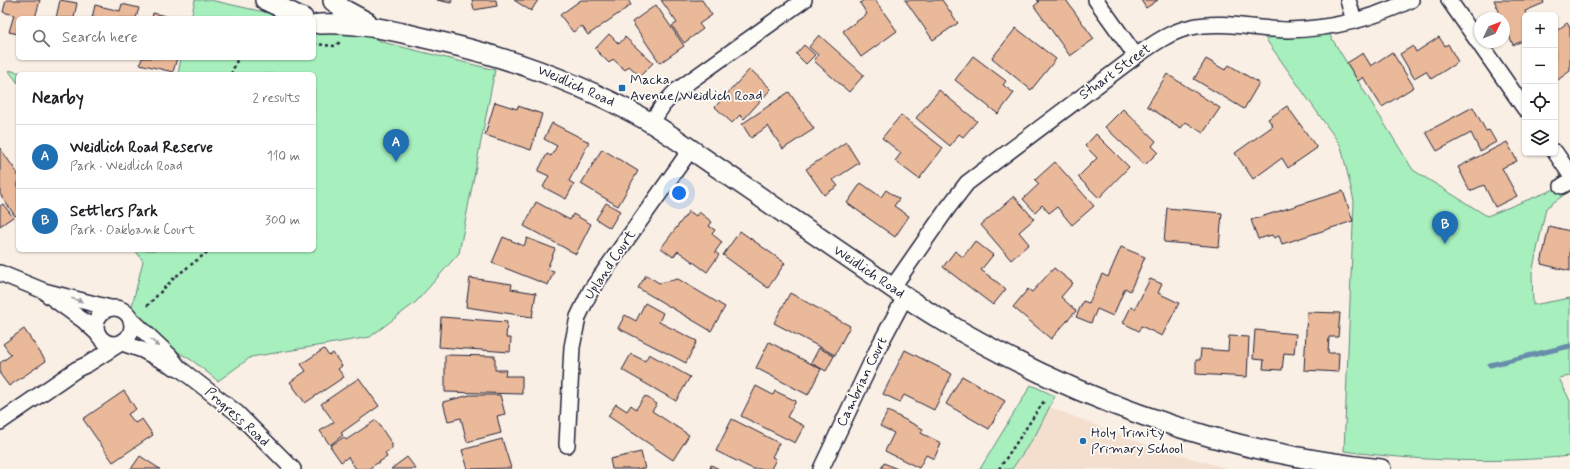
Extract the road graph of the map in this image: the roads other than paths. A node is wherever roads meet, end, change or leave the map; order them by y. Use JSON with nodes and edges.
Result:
{"nodes":[{"id":1,"x":265,"y":0,"type":"edge"},
{"id":2,"x":302,"y":0,"type":"edge"},
{"id":3,"x":332,"y":0,"type":"edge"},
{"id":4,"x":804,"y":0,"type":"edge"},
{"id":5,"x":1096,"y":0,"type":"edge"},
{"id":6,"x":1348,"y":0,"type":"edge"},
{"id":7,"x":1412,"y":0,"type":"edge"},
{"id":8,"x":1449,"y":0,"type":"edge"},
{"id":9,"x":299,"y":16,"type":"edge"},
{"id":10,"x":306,"y":16,"type":"edge"},
{"id":11,"x":316,"y":21,"type":"edge"},
{"id":12,"x":316,"y":21,"type":"edge"},
{"id":13,"x":1354,"y":21,"type":"junction"},
{"id":14,"x":378,"y":27,"type":"junction"},
{"id":15,"x":1136,"y":56,"type":"junction"},
{"id":16,"x":1522,"y":105,"type":"edge"},
{"id":17,"x":651,"y":123,"type":"junction"},
{"id":18,"x":691,"y":149,"type":"junction"},
{"id":19,"x":1557,"y":156,"type":"edge"},
{"id":20,"x":1567,"y":180,"type":"edge"},
{"id":21,"x":0,"y":273,"type":"edge"},
{"id":22,"x":44,"y":291,"type":"junction"},
{"id":23,"x":899,"y":292,"type":"junction"},
{"id":24,"x":110,"y":308,"type":"junction"},
{"id":25,"x":131,"y":319,"type":"junction"},
{"id":26,"x":96,"y":332,"type":"junction"},
{"id":27,"x":121,"y":343,"type":"junction"},
{"id":28,"x":179,"y":368,"type":"junction"},
{"id":29,"x":77,"y":369,"type":"junction"},
{"id":30,"x":0,"y":422,"type":"edge"},
{"id":31,"x":567,"y":445,"type":"dead end"},
{"id":32,"x":293,"y":469,"type":"edge"},
{"id":33,"x":821,"y":469,"type":"edge"},
{"id":34,"x":1381,"y":469,"type":"edge"}],
"edges":[{"from":1,"to":9,"type":"street","name":"Weidlich Road"},
{"from":2,"to":10,"type":"street"},
{"from":3,"to":11,"type":"street"},
{"from":3,"to":14,"type":"street","name":"Weidlich Road"},
{"from":4,"to":17,"type":"street"},
{"from":5,"to":15,"type":"street"},
{"from":6,"to":13,"type":"street"},
{"from":7,"to":13,"type":"street","name":"Stuart Street"},
{"from":8,"to":16,"type":"street"},
{"from":12,"to":14,"type":"street","name":"Weidlich Road"},
{"from":13,"to":15,"type":"street","name":"Stuart Street"},
{"from":14,"to":17,"type":"street","name":"Weidlich Road"},
{"from":15,"to":23,"type":"street","name":"Stuart Street"},
{"from":17,"to":18,"type":"street","name":"Weidlich Road"},
{"from":18,"to":23,"type":"street","name":"Weidlich Road"},
{"from":18,"to":31,"type":"street","name":"Upland Court"},
{"from":19,"to":20,"type":"street"},
{"from":21,"to":22,"type":"street"},
{"from":22,"to":24,"type":"street","one_way":true},
{"from":22,"to":26,"type":"street"},
{"from":23,"to":33,"type":"street","name":"Cambrian Court"},
{"from":23,"to":34,"type":"street","name":"Weidlich Road"},
{"from":24,"to":25,"type":"street"},
{"from":24,"to":26,"type":"street"},
{"from":25,"to":27,"type":"street"},
{"from":25,"to":28,"type":"street","name":"Progress Road","one_way":true},
{"from":26,"to":27,"type":"street"},
{"from":26,"to":29,"type":"street"},
{"from":27,"to":28,"type":"street","name":"Progress Road"},
{"from":27,"to":29,"type":"street"},
{"from":28,"to":32,"type":"street","name":"Progress Road"},
{"from":29,"to":30,"type":"street"}]}
